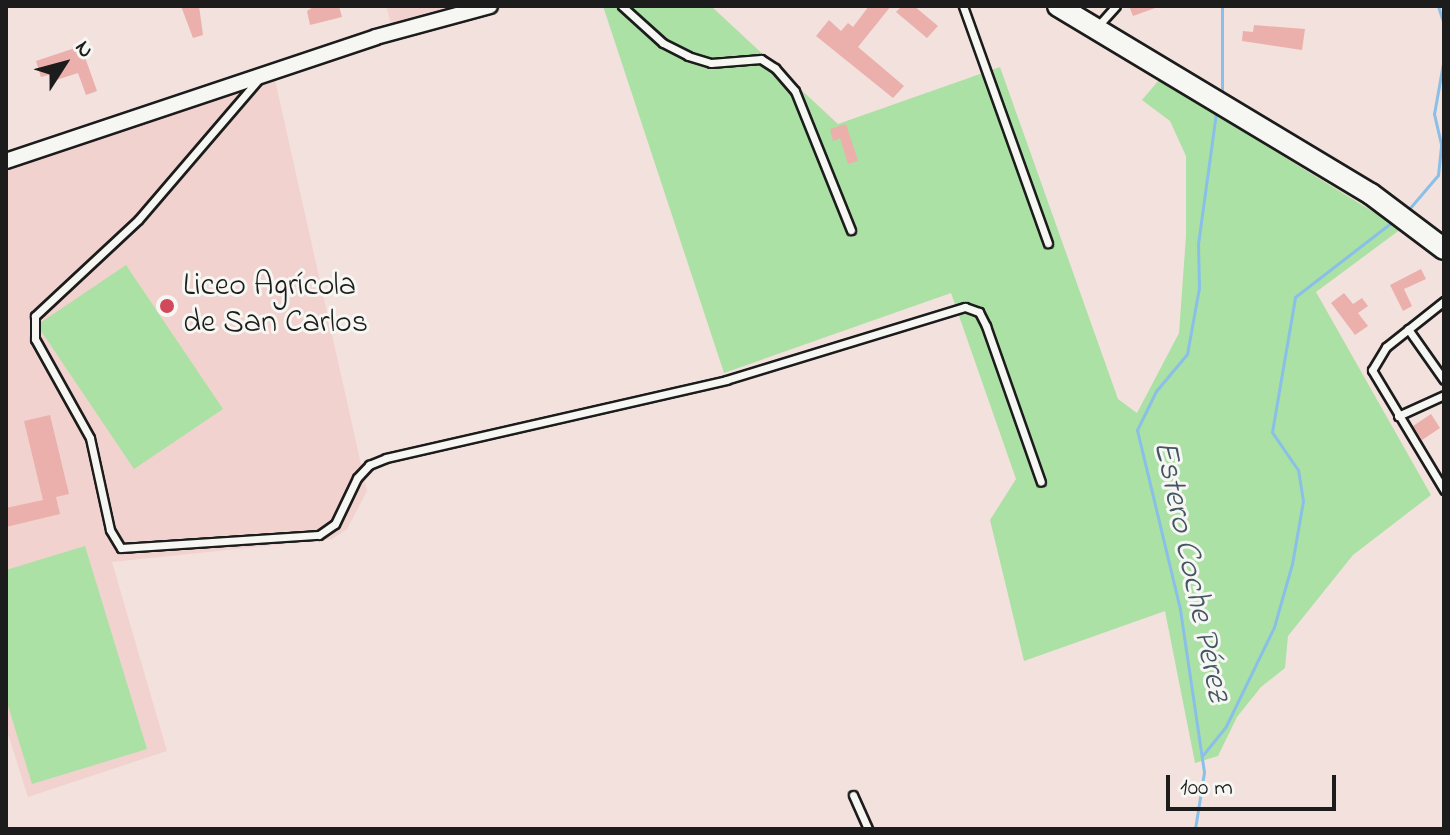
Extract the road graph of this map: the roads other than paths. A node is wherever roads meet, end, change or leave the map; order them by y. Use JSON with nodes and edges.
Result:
{"nodes":[{"id":1,"x":490,"y":6,"type":"edge"},
{"id":2,"x":622,"y":6,"type":"edge"},
{"id":3,"x":963,"y":6,"type":"edge"},
{"id":4,"x":1058,"y":6,"type":"edge"},
{"id":5,"x":1116,"y":6,"type":"edge"},
{"id":6,"x":1097,"y":27,"type":"junction"},
{"id":7,"x":262,"y":75,"type":"junction"},
{"id":8,"x":6,"y":161,"type":"edge"},
{"id":9,"x":851,"y":230,"type":"dead end"},
{"id":10,"x":1048,"y":243,"type":"dead end"},
{"id":11,"x":1444,"y":249,"type":"edge"},
{"id":12,"x":1444,"y":301,"type":"edge"},
{"id":13,"x":1408,"y":329,"type":"junction"},
{"id":14,"x":1444,"y":380,"type":"edge"},
{"id":15,"x":1444,"y":395,"type":"edge"},
{"id":16,"x":1398,"y":416,"type":"junction"},
{"id":17,"x":1041,"y":482,"type":"dead end"},
{"id":18,"x":1444,"y":490,"type":"edge"},
{"id":19,"x":853,"y":795,"type":"dead end"},
{"id":20,"x":868,"y":829,"type":"edge"}],
"edges":[{"from":1,"to":7,"type":"street"},
{"from":2,"to":9,"type":"lane"},
{"from":3,"to":10,"type":"lane"},
{"from":4,"to":6,"type":"main road"},
{"from":5,"to":6,"type":"lane"},
{"from":6,"to":11,"type":"main road"},
{"from":7,"to":8,"type":"street"},
{"from":7,"to":17,"type":"lane"},
{"from":12,"to":13,"type":"lane"},
{"from":13,"to":14,"type":"lane"},
{"from":13,"to":16,"type":"lane"},
{"from":15,"to":16,"type":"lane"},
{"from":16,"to":18,"type":"lane"},
{"from":19,"to":20,"type":"lane"}]}
